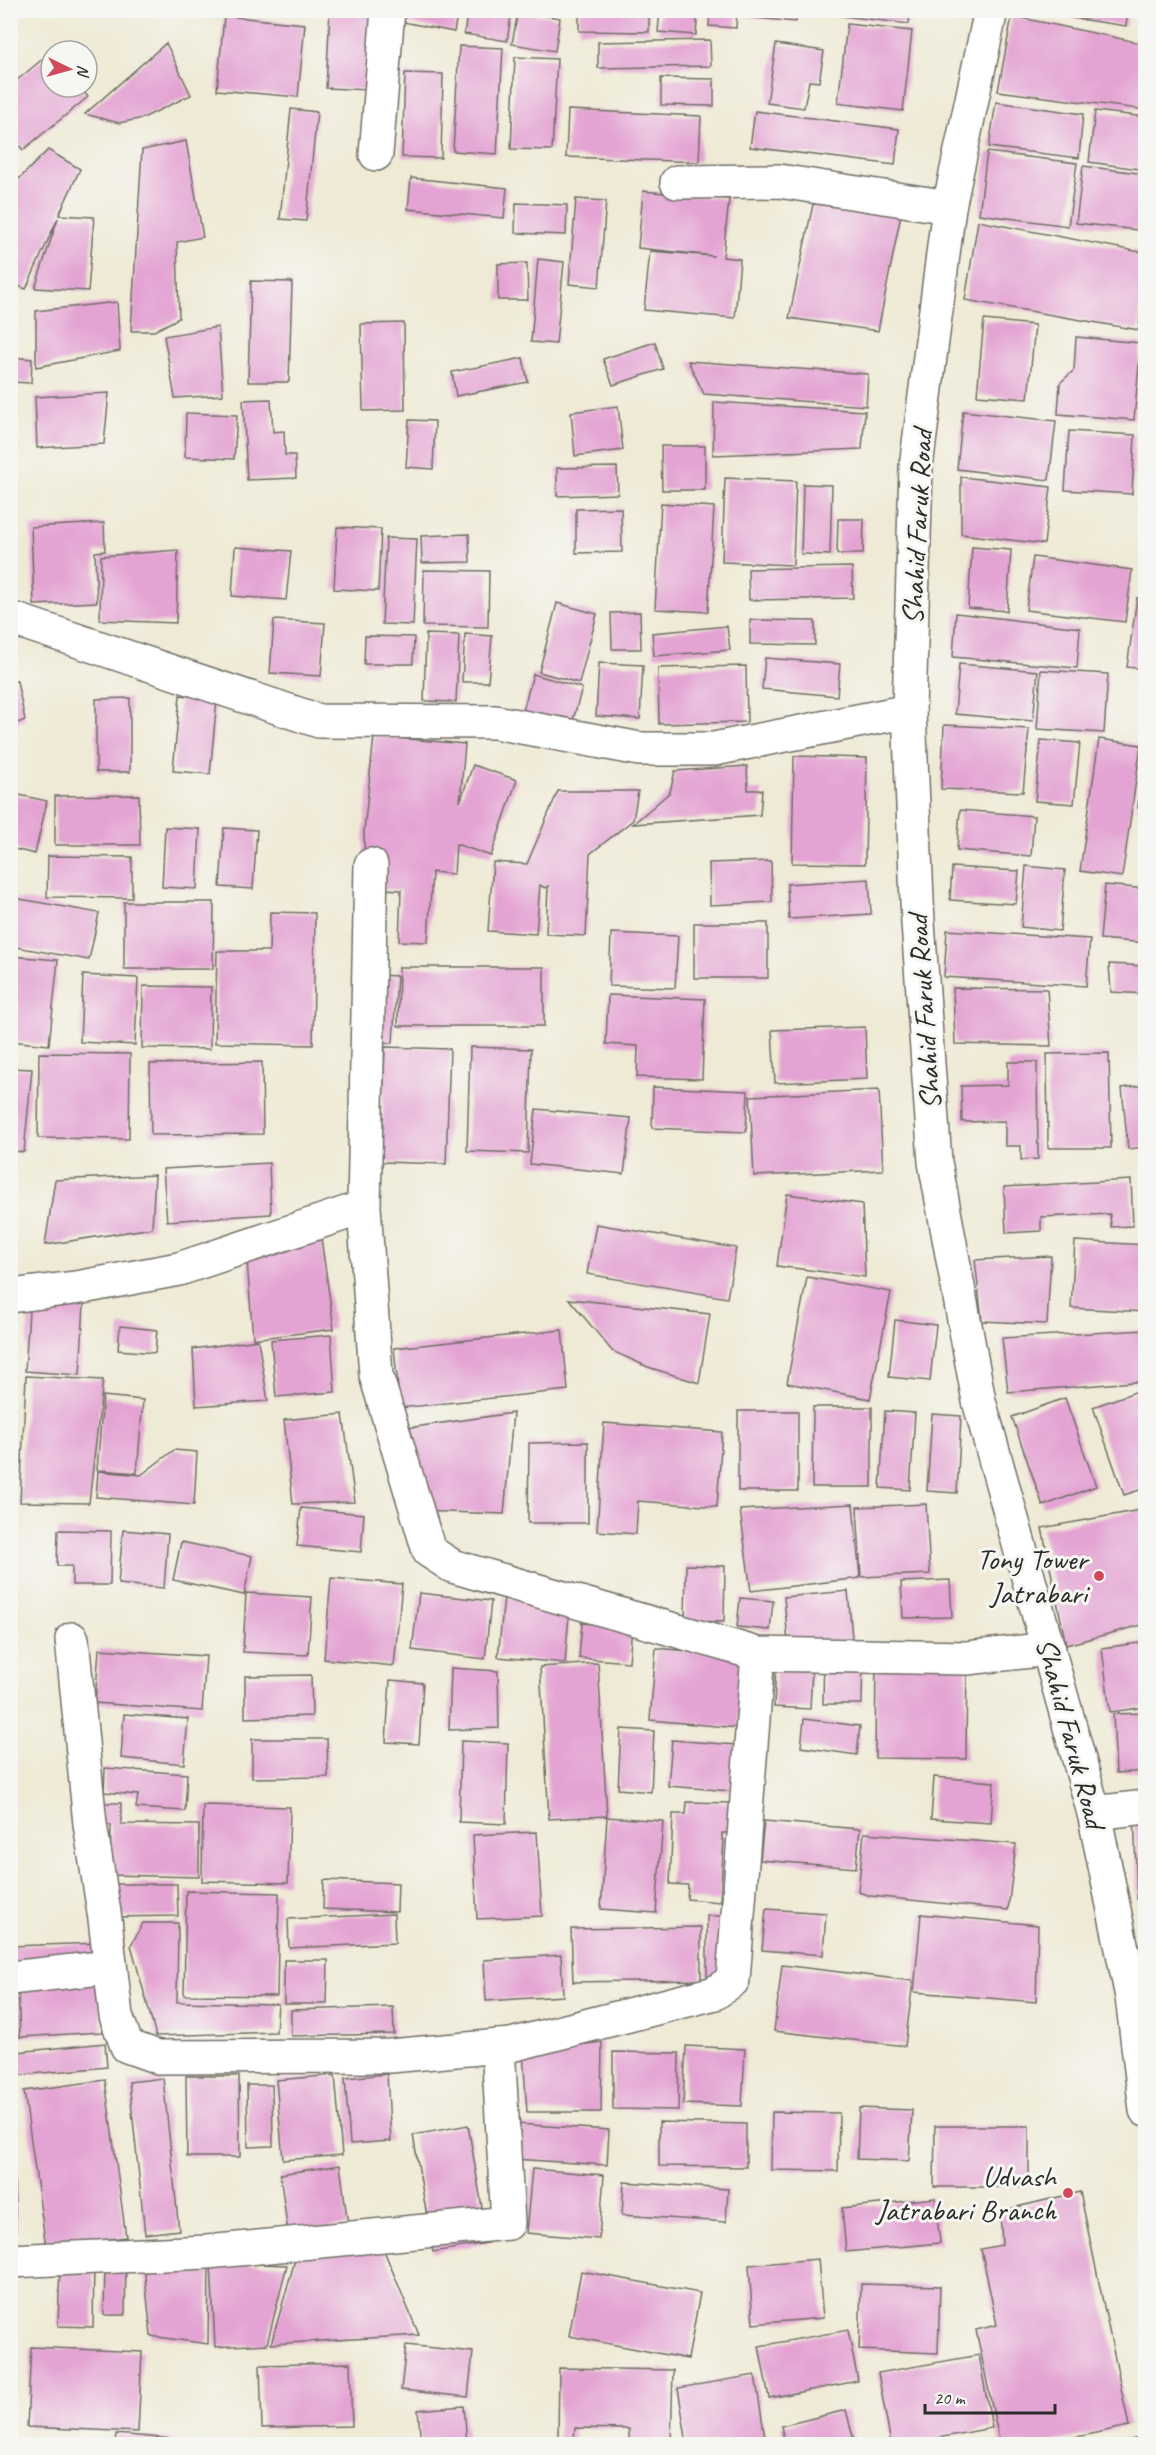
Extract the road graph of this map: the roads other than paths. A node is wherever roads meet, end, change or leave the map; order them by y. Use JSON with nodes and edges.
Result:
{"nodes":[{"id":1,"x":388,"y":10,"type":"edge"},
{"id":2,"x":991,"y":10,"type":"edge"},
{"id":3,"x":376,"y":154,"type":"dead end"},
{"id":4,"x":677,"y":182,"type":"dead end"},
{"id":5,"x":949,"y":207,"type":"junction"},
{"id":6,"x":10,"y":618,"type":"edge"},
{"id":7,"x":909,"y":711,"type":"junction"},
{"id":8,"x":371,"y":865,"type":"dead end"},
{"id":9,"x":364,"y":1208,"type":"junction"},
{"id":10,"x":10,"y":1296,"type":"edge"},
{"id":11,"x":72,"y":1639,"type":"dead end"},
{"id":12,"x":1049,"y":1649,"type":"junction"},
{"id":13,"x":758,"y":1654,"type":"junction"},
{"id":14,"x":1146,"y":1807,"type":"edge"},
{"id":15,"x":1094,"y":1813,"type":"junction"},
{"id":16,"x":110,"y":1966,"type":"junction"},
{"id":17,"x":10,"y":1978,"type":"edge"},
{"id":18,"x":1132,"y":1997,"type":"junction"},
{"id":19,"x":1146,"y":2038,"type":"edge"},
{"id":20,"x":498,"y":2046,"type":"junction"},
{"id":21,"x":1146,"y":2110,"type":"edge"},
{"id":22,"x":10,"y":2261,"type":"edge"}],
"edges":[{"from":1,"to":3,"type":"street"},
{"from":2,"to":5,"type":"street","name":"Shahid Faruk Road"},
{"from":4,"to":5,"type":"street"},
{"from":5,"to":7,"type":"street","name":"Shahid Faruk Road"},
{"from":6,"to":7,"type":"street"},
{"from":7,"to":12,"type":"street","name":"Shahid Faruk Road"},
{"from":8,"to":9,"type":"street"},
{"from":9,"to":10,"type":"street"},
{"from":9,"to":13,"type":"street"},
{"from":11,"to":16,"type":"street"},
{"from":12,"to":13,"type":"street"},
{"from":12,"to":15,"type":"street","name":"Shahid Faruk Road"},
{"from":13,"to":20,"type":"street"},
{"from":14,"to":15,"type":"street"},
{"from":15,"to":18,"type":"street","name":"Shahid Faruk Road"},
{"from":16,"to":17,"type":"street"},
{"from":16,"to":20,"type":"street"},
{"from":18,"to":19,"type":"street","name":"Shahid Faruk Road"},
{"from":18,"to":21,"type":"street","name":"Shahid Faruk Road"},
{"from":20,"to":22,"type":"street"}]}
